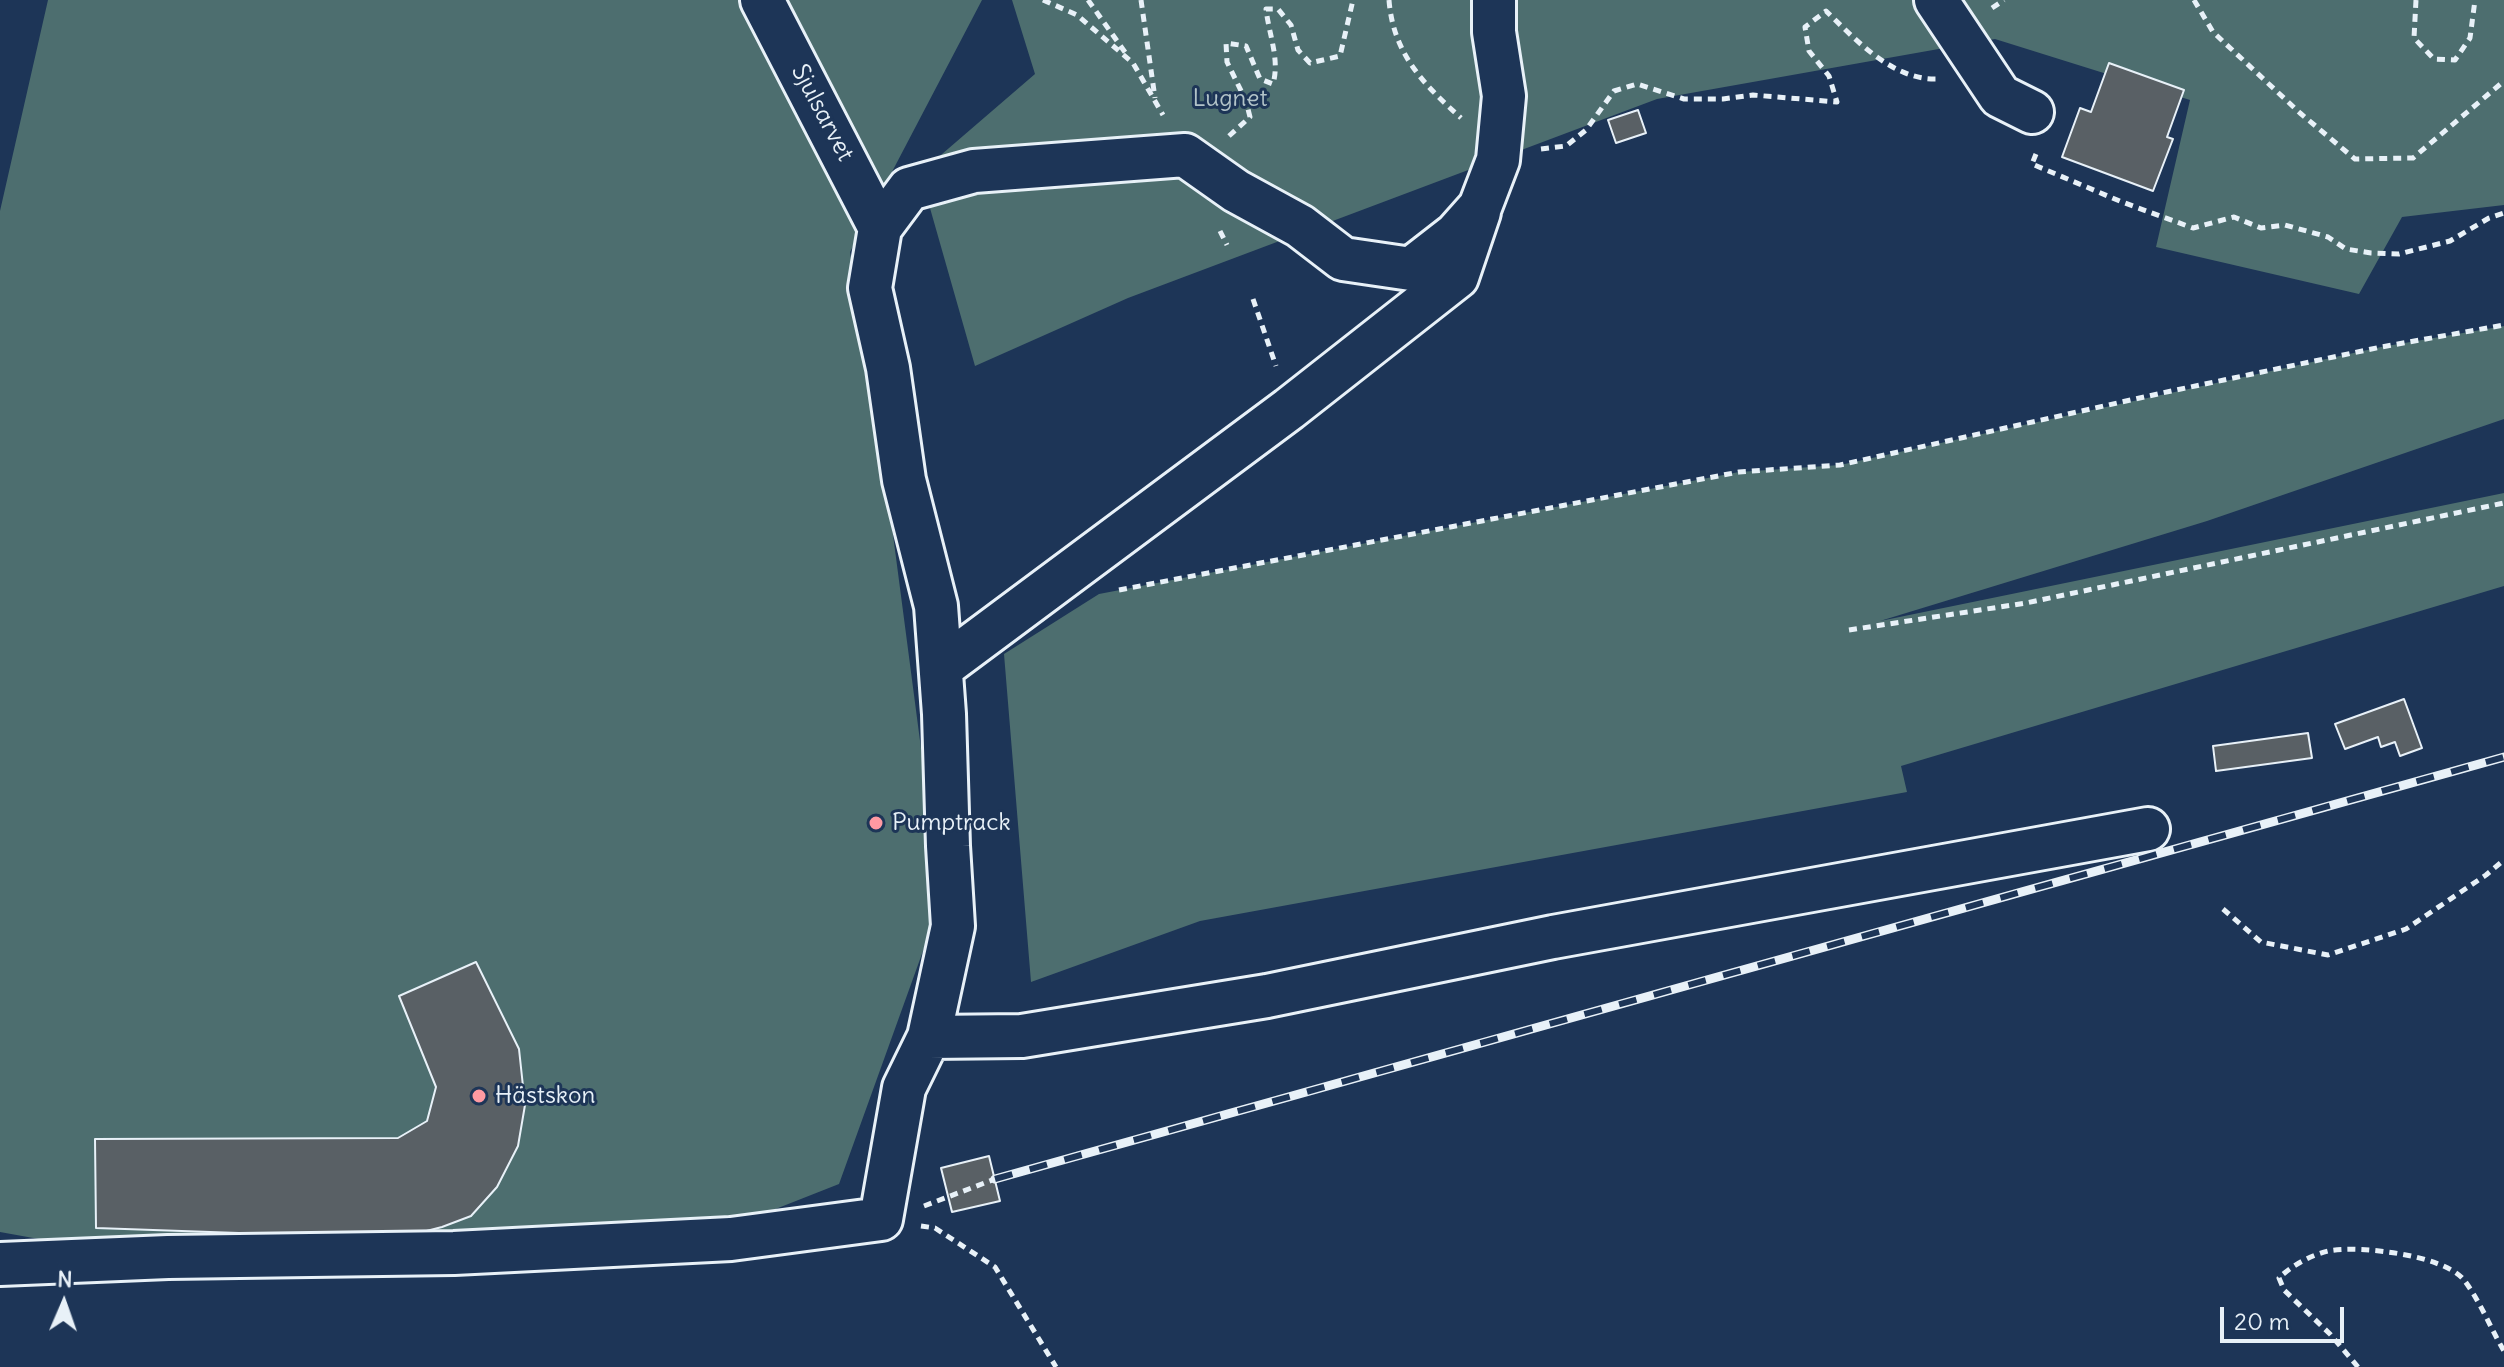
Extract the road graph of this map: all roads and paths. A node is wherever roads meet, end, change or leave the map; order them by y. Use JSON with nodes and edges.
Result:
{"nodes":[{"id":1,"x":762,"y":0,"type":"edge"},
{"id":2,"x":1043,"y":0,"type":"edge"},
{"id":3,"x":1088,"y":0,"type":"edge"},
{"id":4,"x":1141,"y":0,"type":"edge"},
{"id":5,"x":1353,"y":0,"type":"edge"},
{"id":6,"x":1389,"y":0,"type":"edge"},
{"id":7,"x":1494,"y":0,"type":"edge"},
{"id":8,"x":1936,"y":0,"type":"edge"},
{"id":9,"x":2194,"y":0,"type":"edge"},
{"id":10,"x":2416,"y":0,"type":"edge"},
{"id":11,"x":2475,"y":0,"type":"edge"},
{"id":12,"x":1133,"y":63,"type":"junction"},
{"id":13,"x":1986,"y":73,"type":"junction"},
{"id":14,"x":2504,"y":81,"type":"edge"},
{"id":15,"x":1156,"y":102,"type":"junction"},
{"id":16,"x":2032,"y":112,"type":"joint"},
{"id":17,"x":1250,"y":117,"type":"dead end"},
{"id":18,"x":1500,"y":144,"type":"junction"},
{"id":19,"x":1185,"y":155,"type":"junction"},
{"id":20,"x":1480,"y":207,"type":"junction"},
{"id":21,"x":2504,"y":213,"type":"edge"},
{"id":22,"x":880,"y":228,"type":"junction"},
{"id":23,"x":1253,"y":299,"type":"dead end"},
{"id":24,"x":2504,"y":325,"type":"edge"},
{"id":25,"x":1289,"y":409,"type":"junction"},
{"id":26,"x":2504,"y":503,"type":"edge"},
{"id":27,"x":1114,"y":591,"type":"dead end"},
{"id":28,"x":1849,"y":630,"type":"dead end"},
{"id":29,"x":941,"y":668,"type":"junction"},
{"id":30,"x":2148,"y":829,"type":"dead end"},
{"id":31,"x":2504,"y":860,"type":"edge"},
{"id":32,"x":2223,"y":909,"type":"dead end"},
{"id":33,"x":929,"y":1037,"type":"junction"},
{"id":34,"x":995,"y":1179,"type":"dead end"},
{"id":35,"x":881,"y":1219,"type":"junction"},
{"id":36,"x":0,"y":1264,"type":"edge"},
{"id":37,"x":2504,"y":1351,"type":"edge"},
{"id":38,"x":1056,"y":1367,"type":"edge"},
{"id":39,"x":2358,"y":1367,"type":"edge"}],
"edges":[{"from":1,"to":22,"type":"lane","name":"Sjulsarvet"},
{"from":2,"to":12,"type":"path"},
{"from":3,"to":12,"type":"path"},
{"from":4,"to":15,"type":"path"},
{"from":5,"to":17,"type":"path"},
{"from":6,"to":18,"type":"path"},
{"from":7,"to":18,"type":"lane"},
{"from":8,"to":13,"type":"lane"},
{"from":9,"to":14,"type":"path"},
{"from":10,"to":11,"type":"path"},
{"from":12,"to":15,"type":"path"},
{"from":13,"to":16,"type":"lane"},
{"from":13,"to":18,"type":"path"},
{"from":15,"to":19,"type":"path"},
{"from":16,"to":21,"type":"path"},
{"from":18,"to":20,"type":"lane"},
{"from":19,"to":20,"type":"lane"},
{"from":19,"to":22,"type":"lane"},
{"from":20,"to":25,"type":"lane"},
{"from":22,"to":29,"type":"lane"},
{"from":23,"to":25,"type":"path"},
{"from":24,"to":27,"type":"path"},
{"from":25,"to":29,"type":"lane"},
{"from":26,"to":28,"type":"path"},
{"from":29,"to":33,"type":"lane"},
{"from":30,"to":33,"type":"lane"},
{"from":31,"to":32,"type":"path"},
{"from":33,"to":35,"type":"lane"},
{"from":34,"to":35,"type":"path"},
{"from":35,"to":36,"type":"lane"},
{"from":35,"to":38,"type":"path"},
{"from":37,"to":39,"type":"path"}]}
